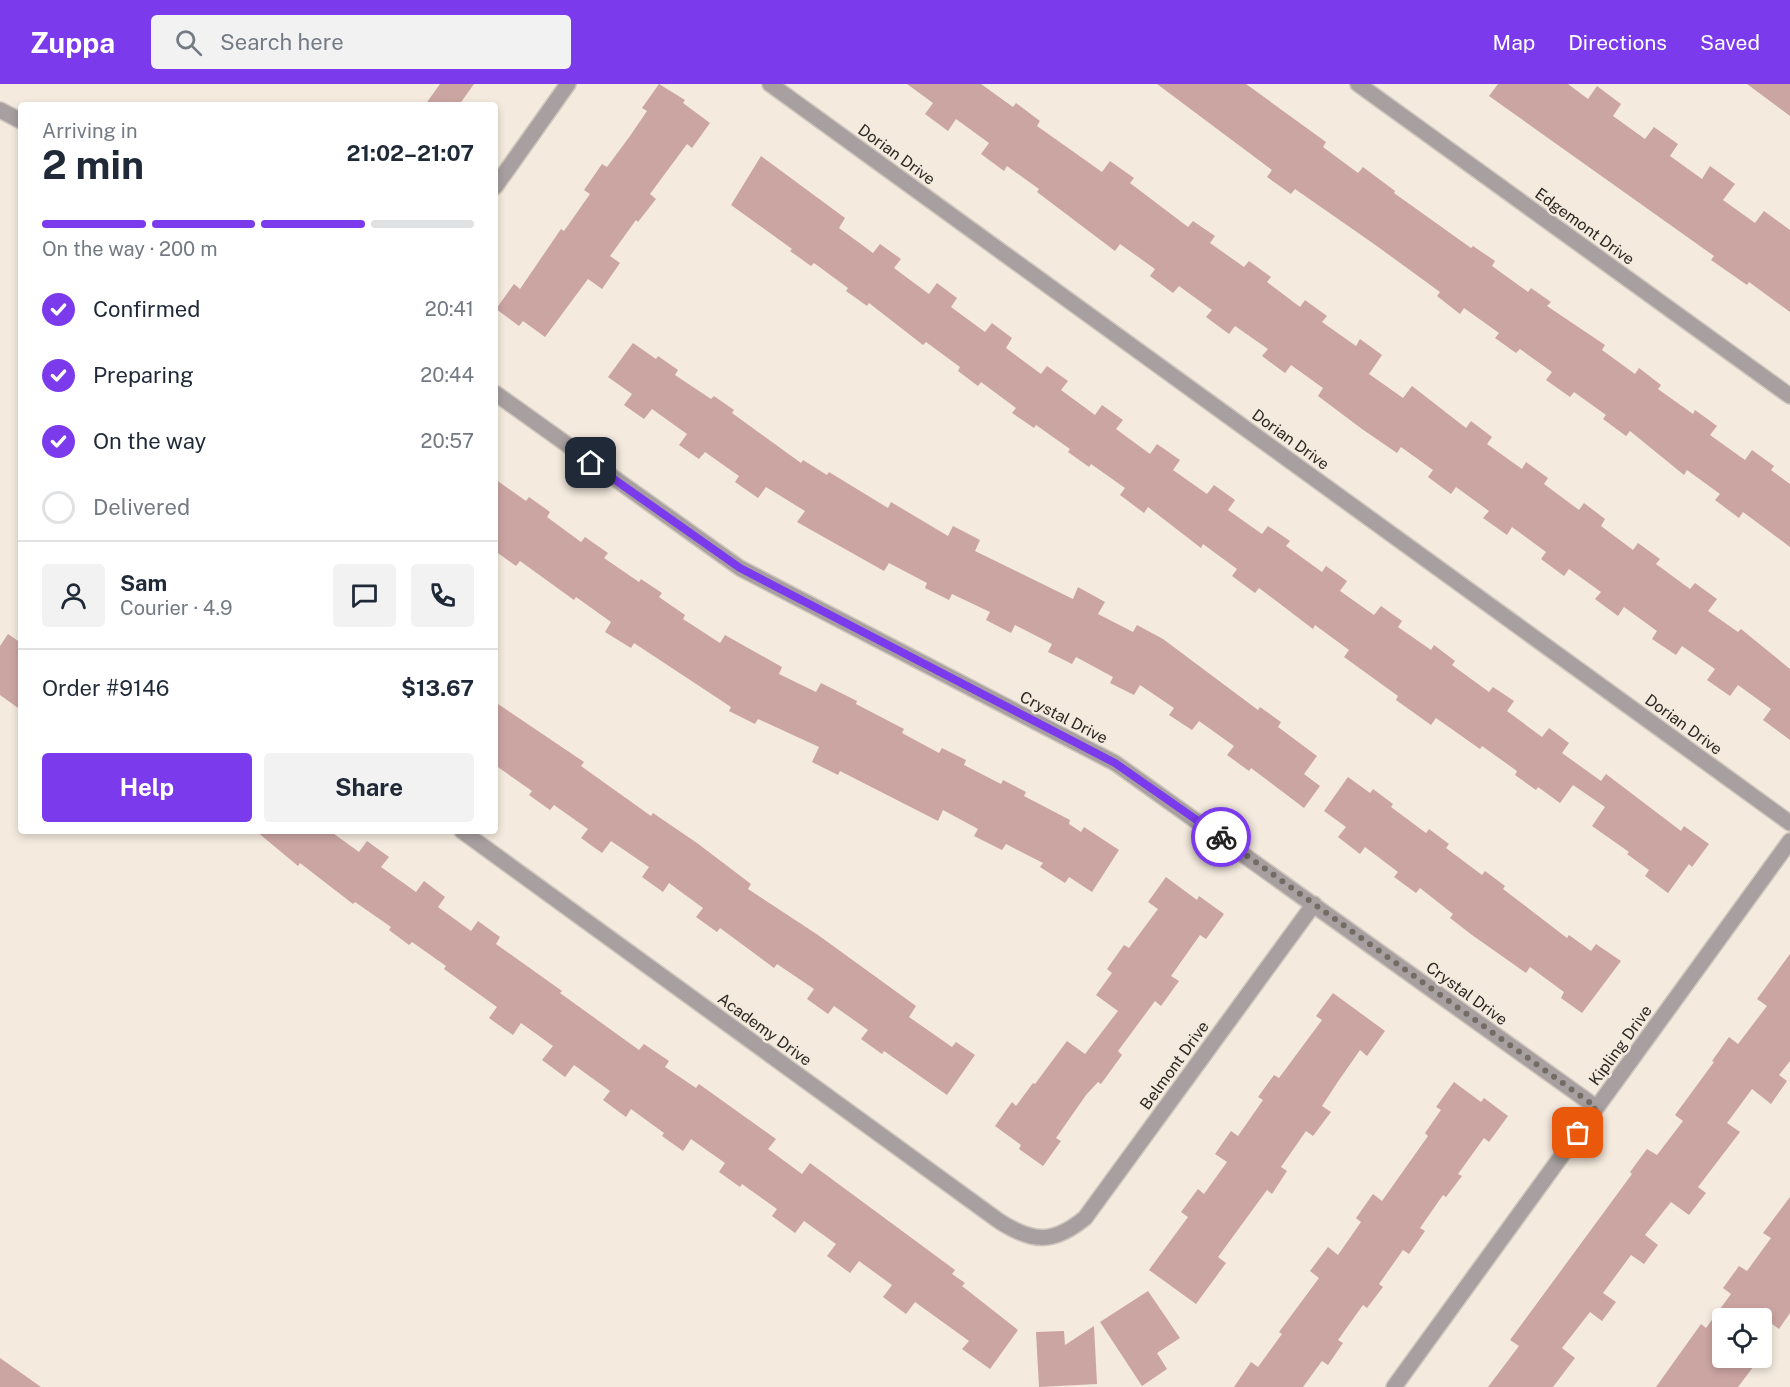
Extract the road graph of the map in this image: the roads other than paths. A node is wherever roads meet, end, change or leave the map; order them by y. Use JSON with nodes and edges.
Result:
{"nodes":[{"id":1,"x":568,"y":84,"type":"edge"},
{"id":2,"x":770,"y":84,"type":"edge"},
{"id":3,"x":1358,"y":84,"type":"edge"},
{"id":4,"x":0,"y":110,"type":"edge"},
{"id":5,"x":18,"y":119,"type":"edge"},
{"id":6,"x":498,"y":183,"type":"edge"},
{"id":7,"x":498,"y":395,"type":"edge"},
{"id":8,"x":1790,"y":396,"type":"edge"},
{"id":9,"x":1790,"y":823,"type":"edge"},
{"id":10,"x":466,"y":834,"type":"edge"},
{"id":11,"x":1790,"y":841,"type":"edge"},
{"id":12,"x":1314,"y":904,"type":"junction"},
{"id":13,"x":1596,"y":1107,"type":"junction"},
{"id":14,"x":1054,"y":1237,"type":"joint"},
{"id":15,"x":1394,"y":1387,"type":"edge"}],
"edges":[{"from":1,"to":6,"type":"street"},
{"from":2,"to":9,"type":"street","name":"Dorian Drive"},
{"from":3,"to":8,"type":"street","name":"Edgemont Drive"},
{"from":4,"to":5,"type":"street"},
{"from":7,"to":12,"type":"street","name":"Crystal Drive"},
{"from":10,"to":14,"type":"street","name":"Academy Drive"},
{"from":11,"to":13,"type":"street","name":"Kipling Drive"},
{"from":12,"to":13,"type":"street","name":"Crystal Drive"},
{"from":12,"to":14,"type":"street","name":"Belmont Drive"},
{"from":13,"to":15,"type":"street","name":"Kipling Drive"}]}
